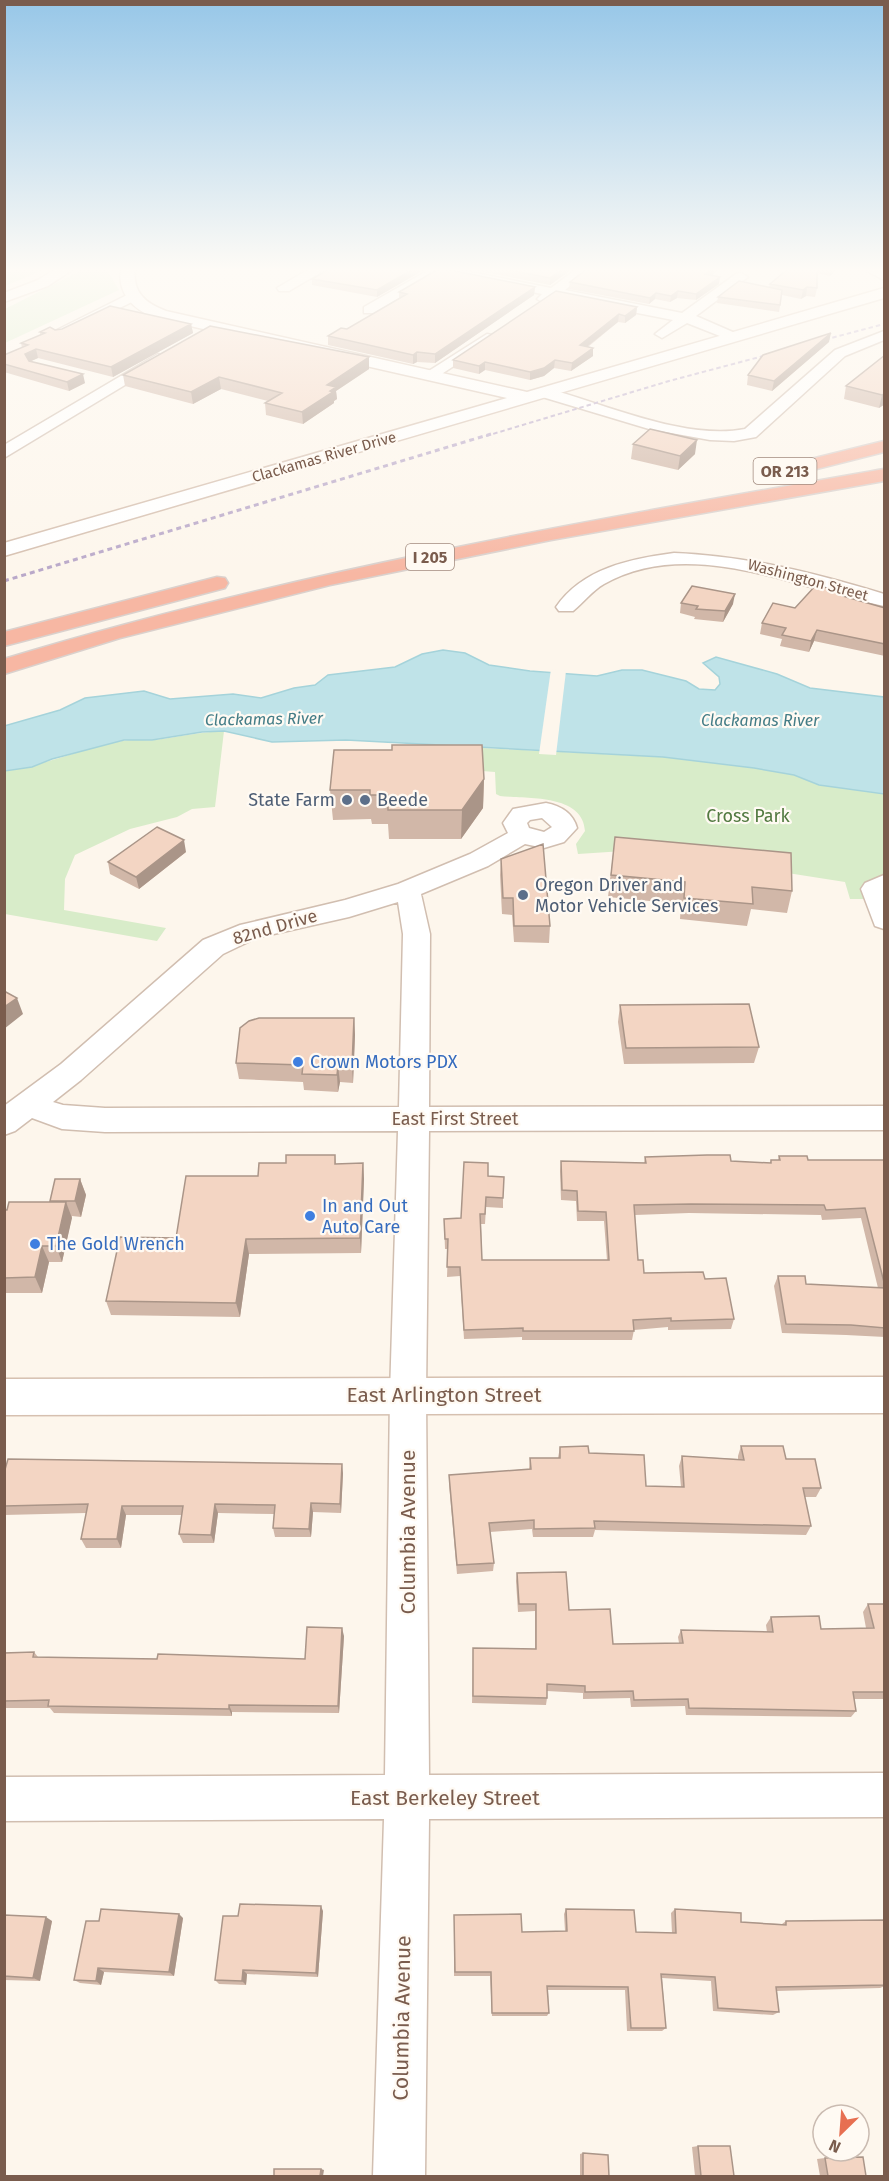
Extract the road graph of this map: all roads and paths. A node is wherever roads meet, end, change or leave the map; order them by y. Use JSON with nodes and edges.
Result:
{"nodes":[{"id":1,"x":140,"y":370,"type":"edge"},
{"id":2,"x":413,"y":370,"type":"edge"},
{"id":3,"x":438,"y":370,"type":"edge"},
{"id":4,"x":619,"y":370,"type":"edge"},
{"id":5,"x":821,"y":370,"type":"edge"},
{"id":6,"x":432,"y":374,"type":"junction"},
{"id":7,"x":95,"y":379,"type":"dead end"},
{"id":8,"x":116,"y":384,"type":"junction"},
{"id":9,"x":480,"y":385,"type":"junction"},
{"id":10,"x":537,"y":395,"type":"junction"},
{"id":11,"x":492,"y":408,"type":"junction"},
{"id":12,"x":885,"y":447,"type":"edge"},
{"id":13,"x":4,"y":453,"type":"edge"},
{"id":14,"x":885,"y":461,"type":"edge"},
{"id":15,"x":885,"y":475,"type":"edge"},
{"id":16,"x":685,"y":495,"type":"junction"},
{"id":17,"x":4,"y":550,"type":"edge"},
{"id":18,"x":286,"y":568,"type":"dead end"},
{"id":19,"x":242,"y":577,"type":"dead end"},
{"id":20,"x":885,"y":600,"type":"edge"},
{"id":21,"x":566,"y":607,"type":"dead end"},
{"id":22,"x":4,"y":639,"type":"edge"},
{"id":23,"x":4,"y":667,"type":"edge"},
{"id":24,"x":523,"y":835,"type":"dead end"},
{"id":25,"x":879,"y":886,"type":"edge"},
{"id":26,"x":407,"y":890,"type":"junction"},
{"id":27,"x":885,"y":920,"type":"edge"},
{"id":28,"x":28,"y":1105,"type":"junction"},
{"id":29,"x":885,"y":1118,"type":"edge"},
{"id":30,"x":414,"y":1119,"type":"junction"},
{"id":31,"x":4,"y":1123,"type":"edge"},
{"id":32,"x":408,"y":1395,"type":"junction"},
{"id":33,"x":885,"y":1395,"type":"edge"},
{"id":34,"x":4,"y":1397,"type":"edge"},
{"id":35,"x":885,"y":1795,"type":"edge"},
{"id":36,"x":4,"y":1799,"type":"edge"},
{"id":37,"x":407,"y":1799,"type":"junction"},
{"id":38,"x":399,"y":2176,"type":"edge"}],
"edges":[{"from":1,"to":8,"type":"street"},
{"from":2,"to":6,"type":"main road"},
{"from":3,"to":6,"type":"street"},
{"from":4,"to":10,"type":"main road","name":"Clackamas River Drive"},
{"from":5,"to":10,"type":"street"},
{"from":6,"to":9,"type":"main road"},
{"from":7,"to":8,"type":"street"},
{"from":8,"to":13,"type":"street"},
{"from":9,"to":10,"type":"main road"},
{"from":9,"to":11,"type":"main road"},
{"from":10,"to":11,"type":"main road","name":"Clackamas River Drive"},
{"from":11,"to":17,"type":"main road","name":"Clackamas River Drive"},
{"from":12,"to":16,"type":"highway","number":"OR 213"},
{"from":14,"to":16,"type":"highway","number":"I 205"},
{"from":15,"to":23,"type":"highway","number":"I 205"},
{"from":16,"to":18,"type":"highway","number":"I 205"},
{"from":19,"to":22,"type":"highway"},
{"from":20,"to":21,"type":"street","name":"Washington Street"},
{"from":24,"to":26,"type":"street","name":"82nd Drive"},
{"from":25,"to":27,"type":"street"},
{"from":26,"to":28,"type":"street","name":"82nd Drive"},
{"from":26,"to":30,"type":"street","name":"Columbia Avenue"},
{"from":28,"to":30,"type":"street","name":"East First Street"},
{"from":28,"to":31,"type":"street","name":"82nd Drive"},
{"from":29,"to":30,"type":"street","name":"East First Street"},
{"from":30,"to":32,"type":"street","name":"Columbia Avenue"},
{"from":32,"to":33,"type":"main road","name":"East Arlington Street"},
{"from":32,"to":34,"type":"main road","name":"East Arlington Street"},
{"from":32,"to":37,"type":"street","name":"Columbia Avenue"},
{"from":35,"to":37,"type":"street","name":"East Berkeley Street"},
{"from":36,"to":37,"type":"street","name":"East Berkeley Street"},
{"from":37,"to":38,"type":"street","name":"Columbia Avenue"}]}
